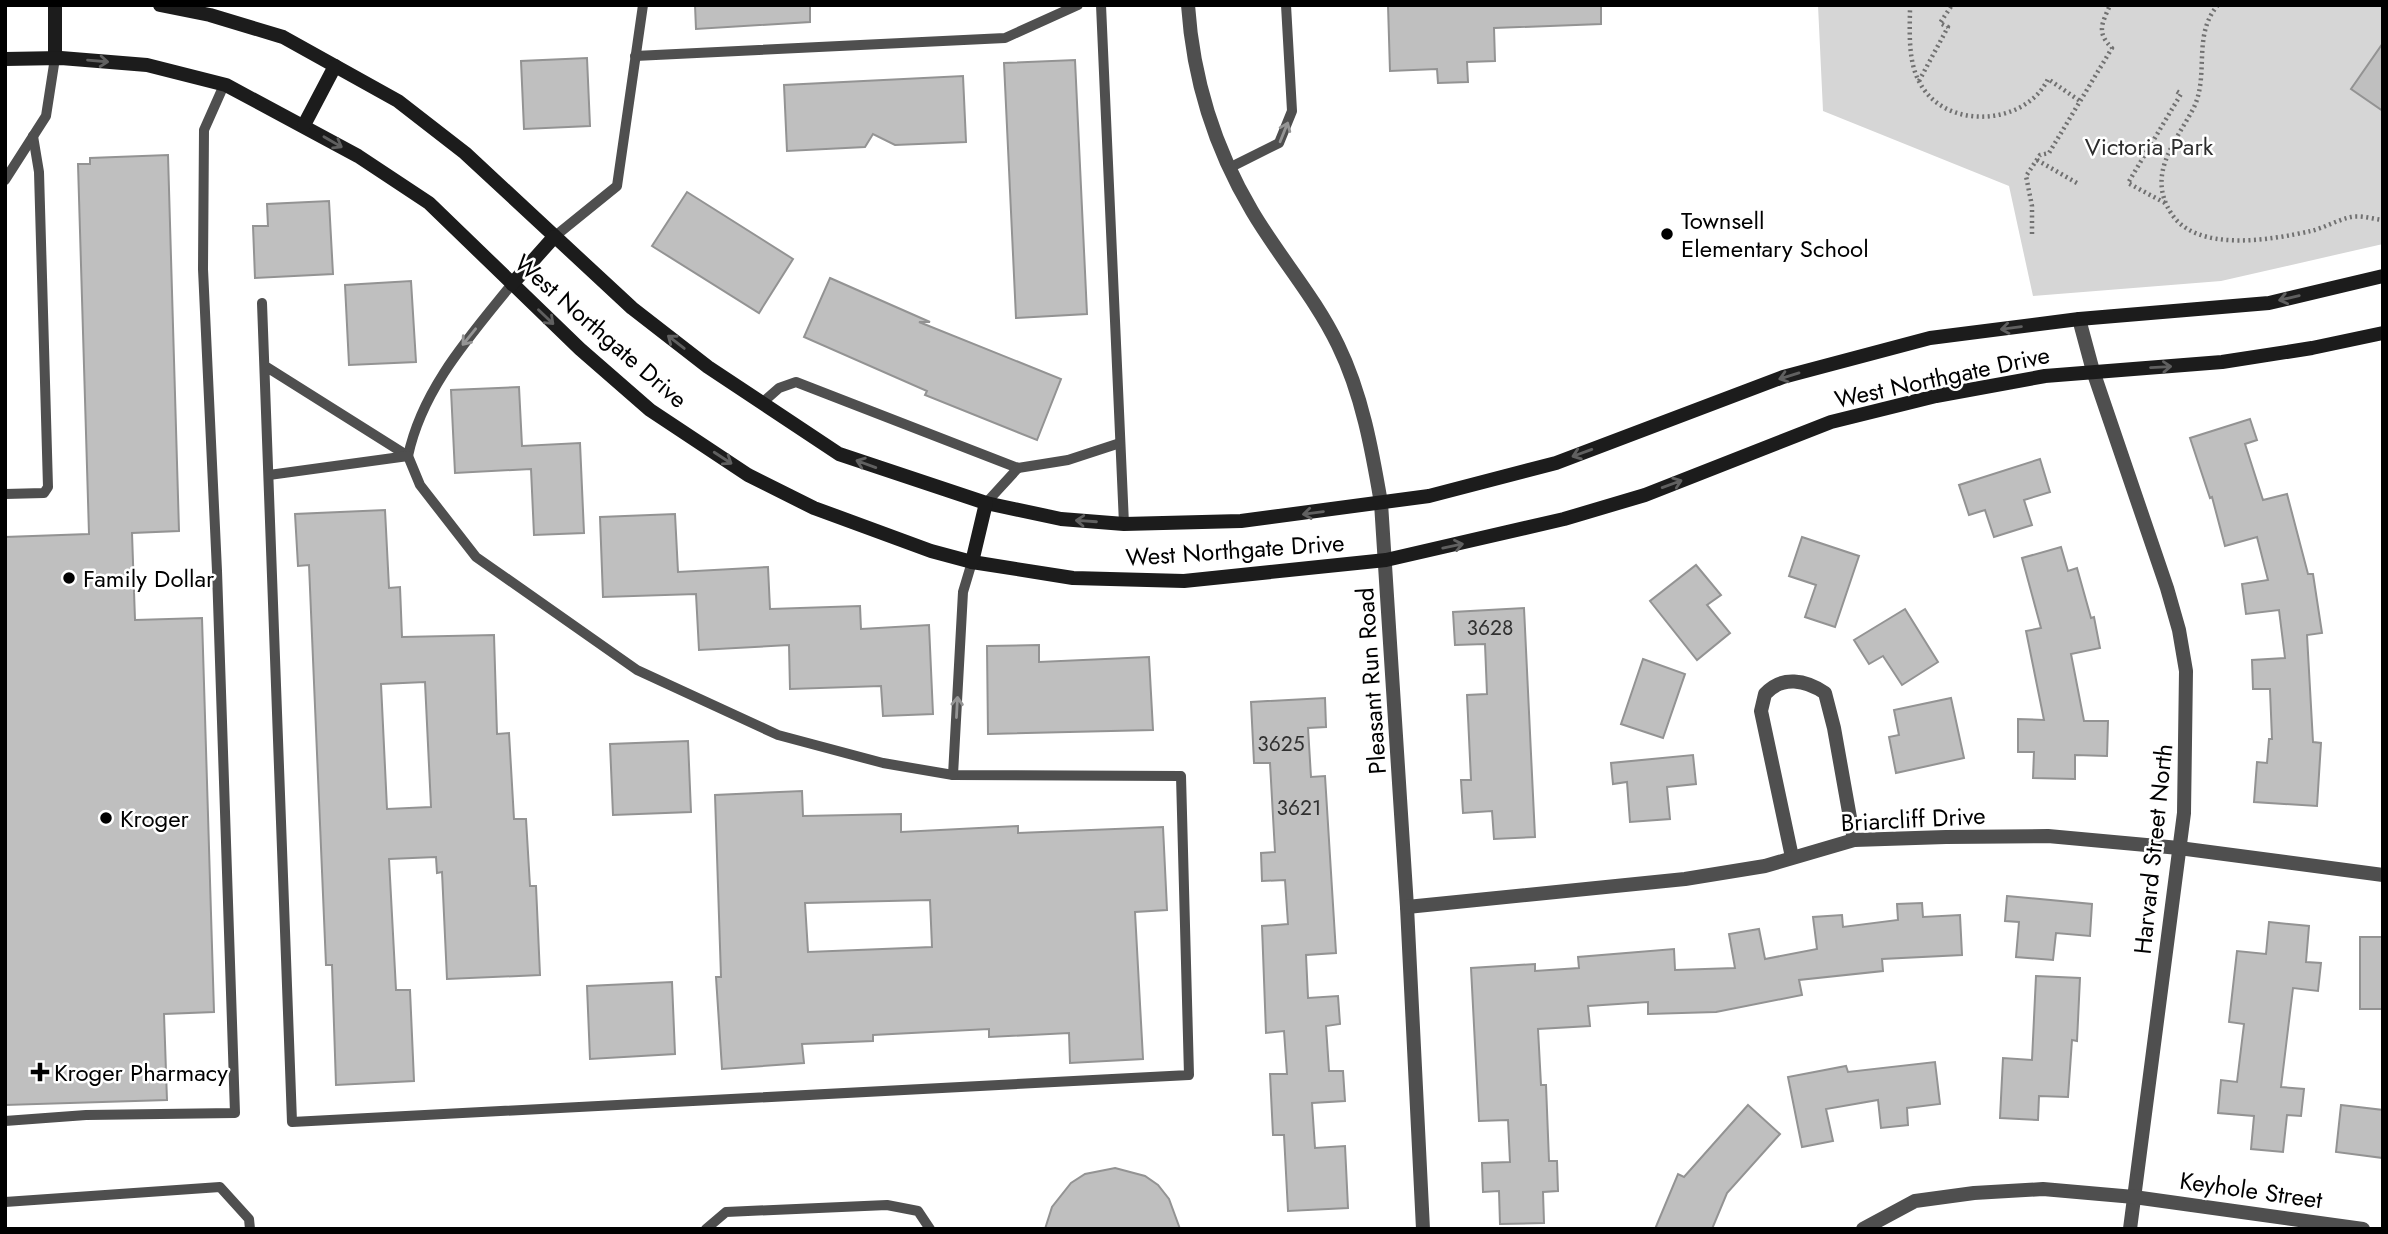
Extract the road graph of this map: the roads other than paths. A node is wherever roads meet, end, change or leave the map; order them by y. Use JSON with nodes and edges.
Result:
{"nodes":[{"id":1,"x":55,"y":5,"type":"edge"},
{"id":2,"x":160,"y":5,"type":"edge"},
{"id":3,"x":643,"y":5,"type":"edge"},
{"id":4,"x":1078,"y":5,"type":"edge"},
{"id":5,"x":1101,"y":5,"type":"edge"},
{"id":6,"x":1188,"y":5,"type":"edge"},
{"id":7,"x":1286,"y":5,"type":"edge"},
{"id":8,"x":200,"y":9,"type":"edge"},
{"id":9,"x":635,"y":56,"type":"junction"},
{"id":10,"x":55,"y":58,"type":"junction"},
{"id":11,"x":5,"y":59,"type":"edge"},
{"id":12,"x":335,"y":66,"type":"junction"},
{"id":13,"x":224,"y":85,"type":"junction"},
{"id":14,"x":304,"y":125,"type":"junction"},
{"id":15,"x":33,"y":136,"type":"junction"},
{"id":16,"x":1229,"y":168,"type":"junction"},
{"id":17,"x":6,"y":176,"type":"edge"},
{"id":18,"x":554,"y":237,"type":"junction"},
{"id":19,"x":2383,"y":276,"type":"edge"},
{"id":20,"x":512,"y":284,"type":"junction"},
{"id":21,"x":262,"y":303,"type":"dead end"},
{"id":22,"x":2079,"y":320,"type":"junction"},
{"id":23,"x":2383,"y":333,"type":"edge"},
{"id":24,"x":265,"y":366,"type":"junction"},
{"id":25,"x":2093,"y":371,"type":"junction"},
{"id":26,"x":762,"y":403,"type":"junction"},
{"id":27,"x":1120,"y":443,"type":"junction"},
{"id":28,"x":408,"y":456,"type":"junction"},
{"id":29,"x":1018,"y":468,"type":"junction"},
{"id":30,"x":269,"y":475,"type":"junction"},
{"id":31,"x":5,"y":494,"type":"edge"},
{"id":32,"x":986,"y":502,"type":"junction"},
{"id":33,"x":1381,"y":503,"type":"junction"},
{"id":34,"x":1124,"y":524,"type":"junction"},
{"id":35,"x":1386,"y":560,"type":"junction"},
{"id":36,"x":972,"y":562,"type":"junction"},
{"id":37,"x":953,"y":775,"type":"junction"},
{"id":38,"x":1854,"y":840,"type":"junction"},
{"id":39,"x":2179,"y":848,"type":"junction"},
{"id":40,"x":1791,"y":858,"type":"junction"},
{"id":41,"x":2383,"y":875,"type":"edge"},
{"id":42,"x":1407,"y":907,"type":"junction"},
{"id":43,"x":5,"y":1121,"type":"edge"},
{"id":44,"x":2134,"y":1197,"type":"junction"},
{"id":45,"x":5,"y":1202,"type":"edge"},
{"id":46,"x":250,"y":1229,"type":"edge"},
{"id":47,"x":706,"y":1229,"type":"edge"},
{"id":48,"x":930,"y":1229,"type":"edge"},
{"id":49,"x":1423,"y":1229,"type":"edge"},
{"id":50,"x":1863,"y":1229,"type":"edge"},
{"id":51,"x":2130,"y":1229,"type":"edge"},
{"id":52,"x":2363,"y":1229,"type":"edge"}],
"edges":[{"from":1,"to":10,"type":"main road"},
{"from":2,"to":8,"type":"main road","name":"West Northgate Drive"},
{"from":3,"to":9,"type":"lane"},
{"from":4,"to":9,"type":"lane"},
{"from":5,"to":27,"type":"lane"},
{"from":6,"to":16,"type":"street","name":"Pleasant Run Road"},
{"from":16,"to":7,"type":"lane","one_way":true},
{"from":8,"to":12,"type":"main road","name":"West Northgate Drive"},
{"from":9,"to":18,"type":"lane"},
{"from":10,"to":11,"type":"main road","name":"West Northgate Drive"},
{"from":10,"to":13,"type":"main road","name":"West Northgate Drive","one_way":true},
{"from":10,"to":15,"type":"lane"},
{"from":12,"to":14,"type":"main road"},
{"from":12,"to":18,"type":"main road","name":"West Northgate Drive"},
{"from":13,"to":14,"type":"main road","name":"West Northgate Drive"},
{"from":13,"to":43,"type":"lane"},
{"from":14,"to":20,"type":"main road","name":"West Northgate Drive","one_way":true},
{"from":15,"to":17,"type":"lane"},
{"from":15,"to":31,"type":"lane"},
{"from":16,"to":33,"type":"street","name":"Pleasant Run Road"},
{"from":18,"to":20,"type":"main road"},
{"from":26,"to":18,"type":"main road","name":"West Northgate Drive","one_way":true},
{"from":19,"to":22,"type":"main road","name":"West Northgate Drive","one_way":true},
{"from":20,"to":28,"type":"lane","one_way":true},
{"from":20,"to":36,"type":"main road","name":"West Northgate Drive","one_way":true},
{"from":21,"to":24,"type":"lane"},
{"from":22,"to":25,"type":"street","name":"Harvard Street North"},
{"from":22,"to":33,"type":"main road","name":"West Northgate Drive","one_way":true},
{"from":25,"to":23,"type":"main road","name":"West Northgate Drive","one_way":true},
{"from":24,"to":28,"type":"lane"},
{"from":24,"to":30,"type":"lane"},
{"from":35,"to":25,"type":"main road","name":"West Northgate Drive","one_way":true},
{"from":25,"to":39,"type":"street","name":"Harvard Street North"},
{"from":26,"to":29,"type":"lane"},
{"from":32,"to":26,"type":"main road","name":"West Northgate Drive","one_way":true},
{"from":27,"to":29,"type":"lane"},
{"from":27,"to":34,"type":"lane"},
{"from":28,"to":30,"type":"lane"},
{"from":28,"to":37,"type":"lane"},
{"from":29,"to":32,"type":"lane"},
{"from":30,"to":37,"type":"lane"},
{"from":34,"to":32,"type":"main road","name":"West Northgate Drive","one_way":true},
{"from":32,"to":36,"type":"main road"},
{"from":33,"to":34,"type":"main road","name":"West Northgate Drive","one_way":true},
{"from":33,"to":35,"type":"street","name":"Pleasant Run Road"},
{"from":35,"to":36,"type":"main road","name":"West Northgate Drive"},
{"from":35,"to":42,"type":"street","name":"Pleasant Run Road"},
{"from":37,"to":36,"type":"lane","one_way":true},
{"from":38,"to":39,"type":"street","name":"Briarcliff Drive"},
{"from":38,"to":40,"type":"street","name":"Briarcliff Drive"},
{"from":38,"to":40,"type":"street"},
{"from":39,"to":41,"type":"street","name":"Briarcliff Drive"},
{"from":39,"to":44,"type":"street","name":"Harvard Street North"},
{"from":40,"to":42,"type":"street","name":"Briarcliff Drive"},
{"from":42,"to":49,"type":"street","name":"Pleasant Run Road"},
{"from":44,"to":50,"type":"street","name":"Keyhole Street"},
{"from":44,"to":51,"type":"street","name":"Harvard Street North"},
{"from":44,"to":52,"type":"street","name":"Keyhole Street"},
{"from":45,"to":46,"type":"lane"},
{"from":47,"to":48,"type":"lane"}]}
